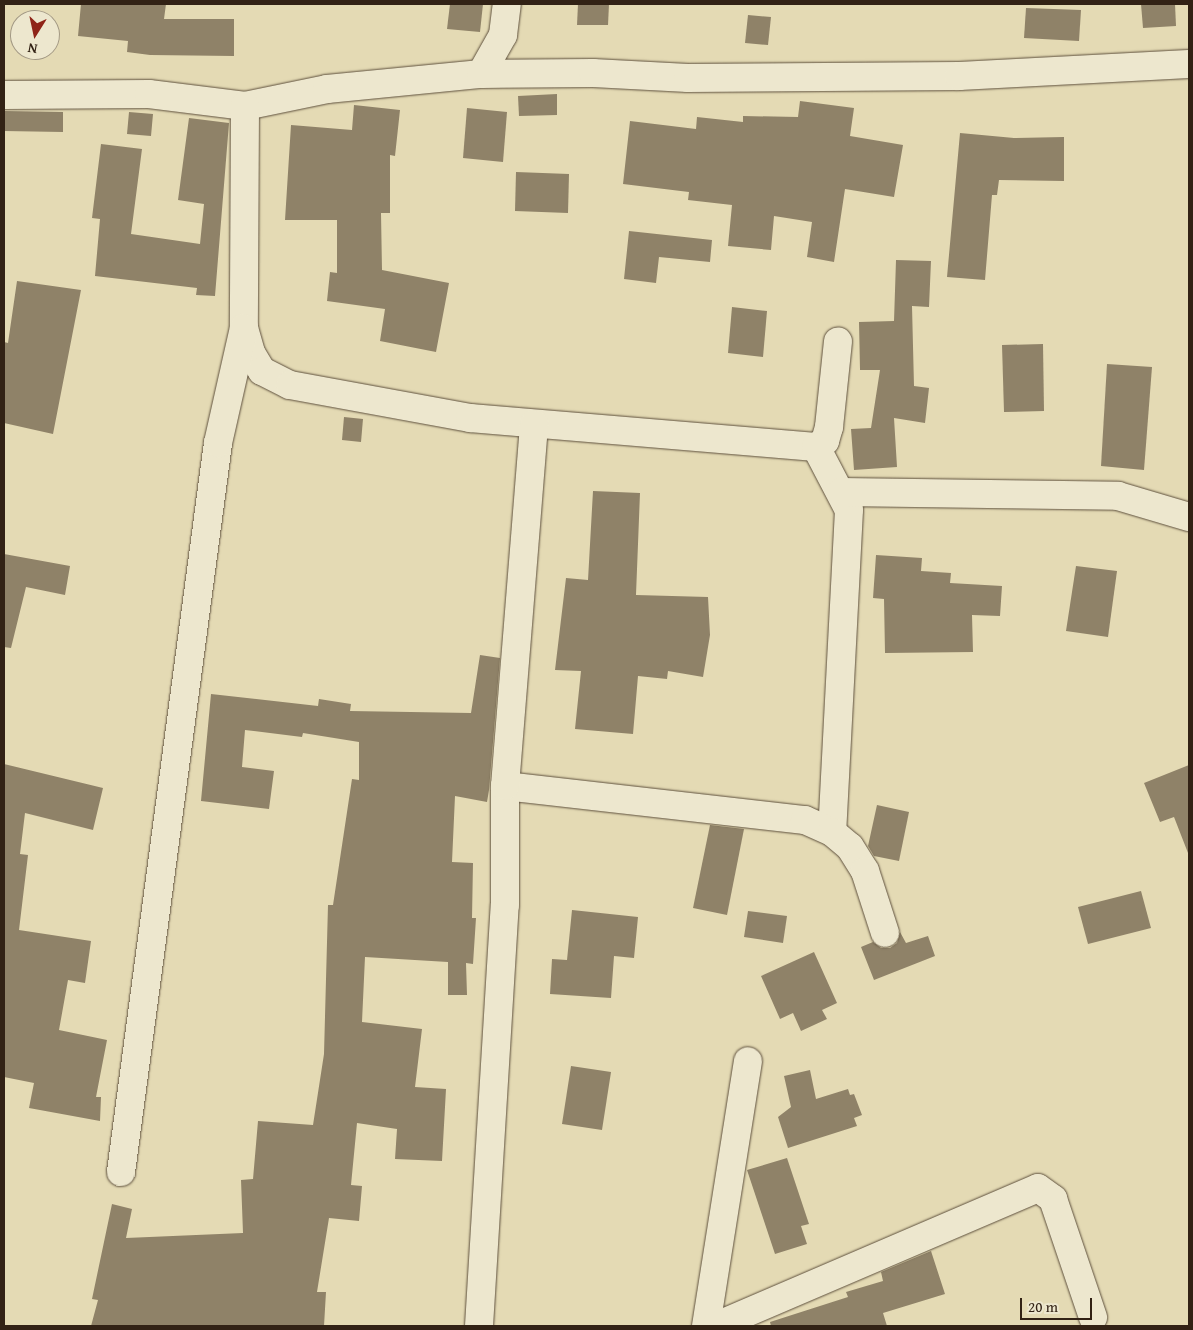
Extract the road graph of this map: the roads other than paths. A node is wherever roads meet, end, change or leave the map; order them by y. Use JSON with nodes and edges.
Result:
{"nodes":[{"id":1,"x":507,"y":4,"type":"edge"},
{"id":2,"x":1189,"y":64,"type":"edge"},
{"id":3,"x":481,"y":74,"type":"junction"},
{"id":4,"x":4,"y":95,"type":"edge"},
{"id":5,"x":245,"y":106,"type":"junction"},
{"id":6,"x":244,"y":328,"type":"junction"},
{"id":7,"x":838,"y":341,"type":"dead end"},
{"id":8,"x":534,"y":424,"type":"junction"},
{"id":9,"x":816,"y":447,"type":"junction"},
{"id":10,"x":841,"y":492,"type":"junction"},
{"id":11,"x":1189,"y":517,"type":"edge"},
{"id":12,"x":505,"y":786,"type":"junction"},
{"id":13,"x":832,"y":832,"type":"junction"},
{"id":14,"x":885,"y":933,"type":"dead end"},
{"id":15,"x":748,"y":1061,"type":"dead end"},
{"id":16,"x":120,"y":1172,"type":"dead end"},
{"id":17,"x":1093,"y":1316,"type":"dead end"},
{"id":18,"x":479,"y":1326,"type":"edge"},
{"id":19,"x":706,"y":1326,"type":"edge"},
{"id":20,"x":716,"y":1326,"type":"edge"}],
"edges":[{"from":1,"to":3,"type":"street"},
{"from":2,"to":3,"type":"street"},
{"from":3,"to":5,"type":"street"},
{"from":4,"to":5,"type":"street"},
{"from":5,"to":6,"type":"street"},
{"from":6,"to":8,"type":"street"},
{"from":6,"to":16,"type":"street"},
{"from":7,"to":9,"type":"street"},
{"from":8,"to":9,"type":"street"},
{"from":8,"to":12,"type":"street"},
{"from":9,"to":10,"type":"street"},
{"from":10,"to":11,"type":"street"},
{"from":10,"to":13,"type":"street"},
{"from":12,"to":13,"type":"street"},
{"from":12,"to":18,"type":"street"},
{"from":13,"to":14,"type":"street"},
{"from":15,"to":19,"type":"street"},
{"from":17,"to":20,"type":"street"}]}
